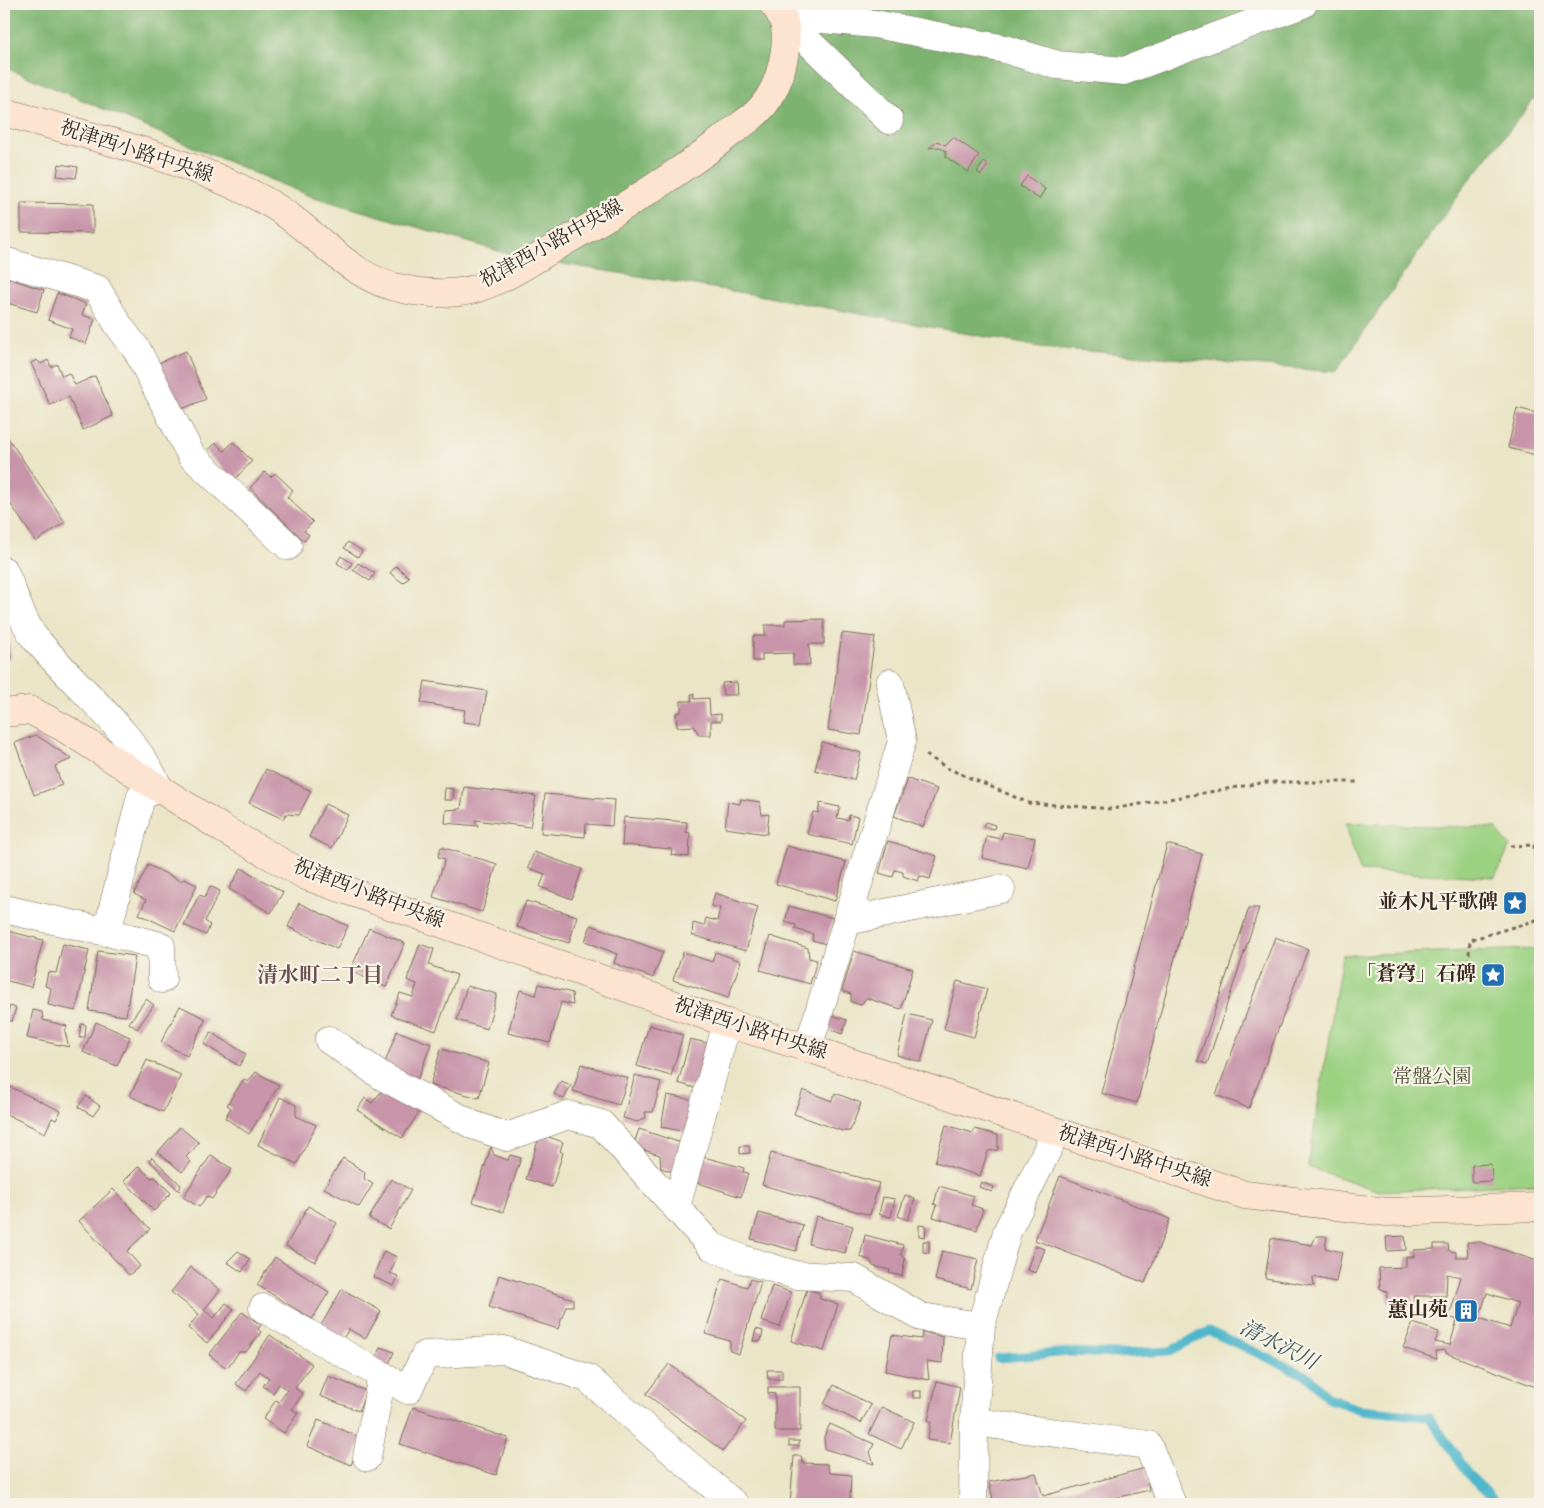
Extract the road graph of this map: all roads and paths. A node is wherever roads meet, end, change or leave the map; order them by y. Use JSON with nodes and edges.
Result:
{"nodes":[{"id":1,"x":1303,"y":4,"type":"edge"},
{"id":2,"x":777,"y":9,"type":"edge"},
{"id":3,"x":4,"y":112,"type":"edge"},
{"id":4,"x":889,"y":120,"type":"dead end"},
{"id":5,"x":4,"y":261,"type":"edge"},
{"id":6,"x":288,"y":546,"type":"dead end"},
{"id":7,"x":4,"y":572,"type":"edge"},
{"id":8,"x":890,"y":683,"type":"dead end"},
{"id":9,"x":4,"y":713,"type":"edge"},
{"id":10,"x":902,"y":741,"type":"junction"},
{"id":11,"x":1360,"y":782,"type":"dead end"},
{"id":12,"x":160,"y":788,"type":"junction"},
{"id":13,"x":1510,"y":846,"type":"dead end"},
{"id":14,"x":1001,"y":889,"type":"dead end"},
{"id":15,"x":4,"y":909,"type":"edge"},
{"id":16,"x":1540,"y":919,"type":"edge"},
{"id":17,"x":847,"y":921,"type":"junction"},
{"id":18,"x":107,"y":932,"type":"junction"},
{"id":19,"x":1468,"y":970,"type":"dead end"},
{"id":20,"x":162,"y":979,"type":"dead end"},
{"id":21,"x":727,"y":1023,"type":"junction"},
{"id":22,"x":329,"y":1040,"type":"dead end"},
{"id":23,"x":808,"y":1048,"type":"junction"},
{"id":24,"x":1056,"y":1132,"type":"junction"},
{"id":25,"x":676,"y":1207,"type":"junction"},
{"id":26,"x":1540,"y":1207,"type":"edge"},
{"id":27,"x":263,"y":1308,"type":"dead end"},
{"id":28,"x":981,"y":1326,"type":"junction"},
{"id":29,"x":382,"y":1375,"type":"junction"},
{"id":30,"x":974,"y":1422,"type":"junction"},
{"id":31,"x":367,"y":1457,"type":"dead end"},
{"id":32,"x":734,"y":1504,"type":"edge"},
{"id":33,"x":973,"y":1504,"type":"edge"},
{"id":34,"x":1172,"y":1504,"type":"edge"}],
"edges":[{"from":1,"to":2,"type":"street"},
{"from":2,"to":3,"type":"main road","name":"祝津西小路中央線"},
{"from":2,"to":4,"type":"street"},
{"from":5,"to":6,"type":"street"},
{"from":7,"to":12,"type":"street"},
{"from":8,"to":10,"type":"street"},
{"from":9,"to":12,"type":"main road","name":"祝津西小路中央線"},
{"from":10,"to":11,"type":"path"},
{"from":10,"to":17,"type":"street"},
{"from":12,"to":18,"type":"street"},
{"from":12,"to":21,"type":"main road","name":"祝津西小路中央線"},
{"from":13,"to":16,"type":"path"},
{"from":14,"to":17,"type":"street"},
{"from":15,"to":18,"type":"street"},
{"from":16,"to":19,"type":"path"},
{"from":17,"to":23,"type":"street"},
{"from":18,"to":20,"type":"street"},
{"from":21,"to":23,"type":"main road","name":"祝津西小路中央線"},
{"from":21,"to":25,"type":"street"},
{"from":22,"to":25,"type":"street"},
{"from":23,"to":24,"type":"main road","name":"祝津西小路中央線"},
{"from":24,"to":26,"type":"main road","name":"祝津西小路中央線"},
{"from":24,"to":28,"type":"street"},
{"from":25,"to":28,"type":"street"},
{"from":27,"to":29,"type":"street"},
{"from":28,"to":30,"type":"street"},
{"from":29,"to":31,"type":"street"},
{"from":29,"to":32,"type":"street"},
{"from":30,"to":33,"type":"street"},
{"from":30,"to":34,"type":"street"}]}
